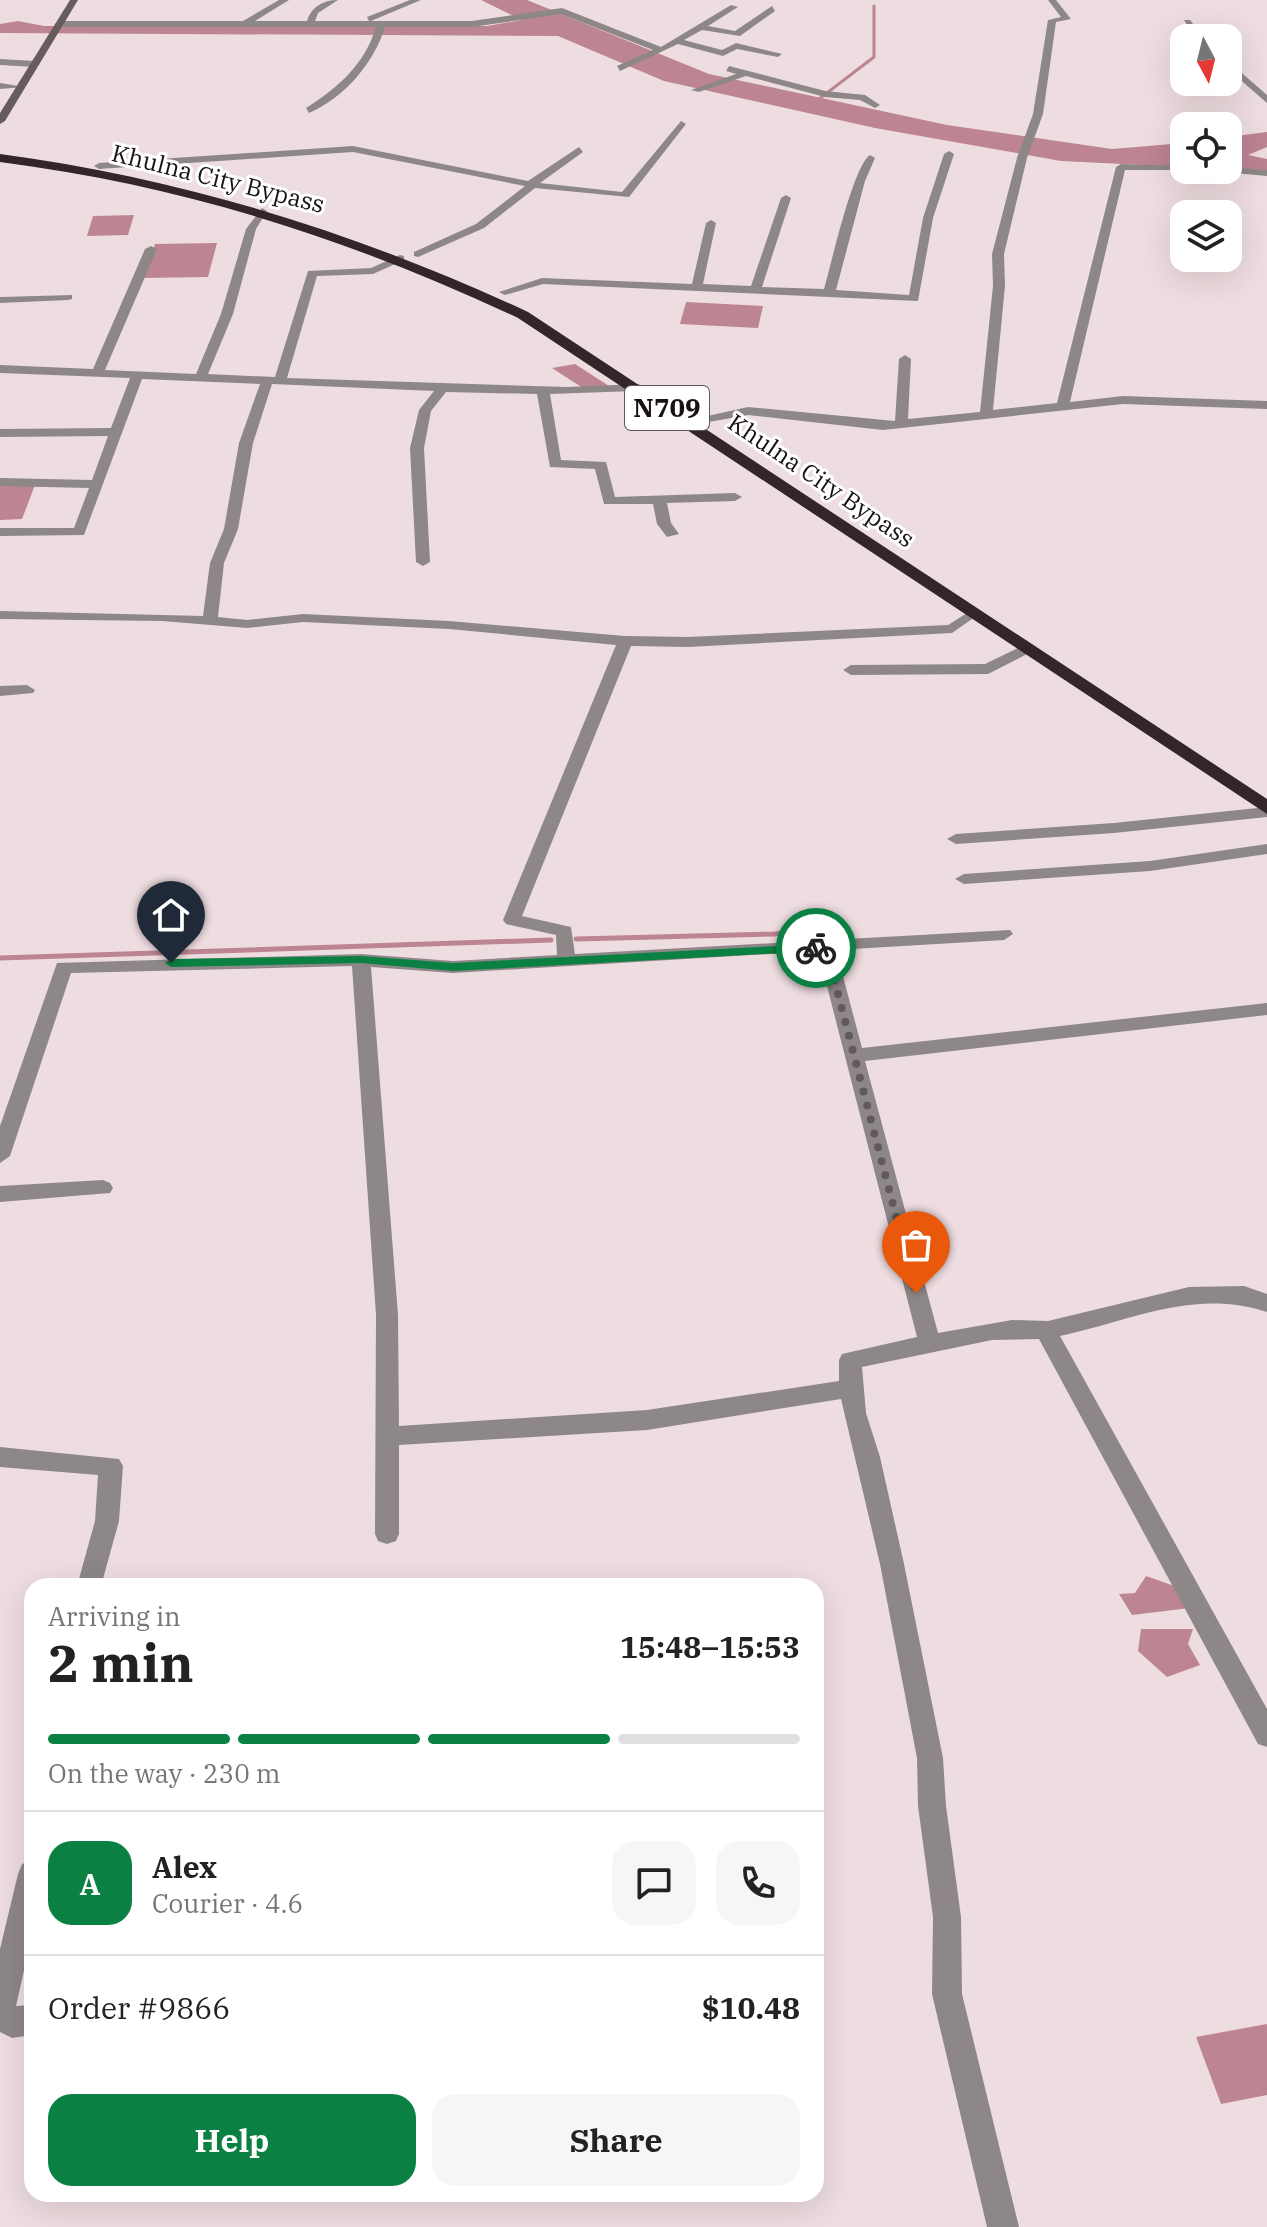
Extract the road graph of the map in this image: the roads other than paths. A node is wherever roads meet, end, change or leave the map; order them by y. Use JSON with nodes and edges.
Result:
{"nodes":[{"id":1,"x":74,"y":0,"type":"edge"},
{"id":2,"x":285,"y":0,"type":"edge"},
{"id":3,"x":334,"y":0,"type":"edge"},
{"id":4,"x":417,"y":0,"type":"edge"},
{"id":5,"x":1052,"y":0,"type":"edge"},
{"id":6,"x":734,"y":7,"type":"dead end"},
{"id":7,"x":772,"y":9,"type":"dead end"},
{"id":8,"x":310,"y":24,"type":"junction"},
{"id":9,"x":359,"y":24,"type":"junction"},
{"id":10,"x":381,"y":24,"type":"junction"},
{"id":11,"x":59,"y":25,"type":"junction"},
{"id":12,"x":243,"y":25,"type":"junction"},
{"id":13,"x":701,"y":27,"type":"junction"},
{"id":14,"x":676,"y":41,"type":"junction"},
{"id":15,"x":659,"y":51,"type":"junction"},
{"id":16,"x":0,"y":62,"type":"edge"},
{"id":17,"x":35,"y":64,"type":"junction"},
{"id":18,"x":622,"y":67,"type":"dead end"},
{"id":19,"x":747,"y":73,"type":"junction"},
{"id":20,"x":1242,"y":77,"type":"edge"},
{"id":21,"x":0,"y":86,"type":"edge"},
{"id":22,"x":20,"y":87,"type":"junction"},
{"id":23,"x":697,"y":89,"type":"dead end"},
{"id":24,"x":1267,"y":100,"type":"edge"},
{"id":25,"x":875,"y":105,"type":"dead end"},
{"id":26,"x":309,"y":110,"type":"dead end"},
{"id":27,"x":0,"y":121,"type":"edge"},
{"id":28,"x":681,"y":124,"type":"dead end"},
{"id":29,"x":579,"y":150,"type":"dead end"},
{"id":30,"x":0,"y":151,"type":"edge"},
{"id":31,"x":949,"y":154,"type":"dead end"},
{"id":32,"x":0,"y":158,"type":"edge"},
{"id":33,"x":870,"y":158,"type":"dead end"},
{"id":34,"x":99,"y":166,"type":"junction"},
{"id":35,"x":1170,"y":169,"type":"edge"},
{"id":36,"x":1242,"y":171,"type":"edge"},
{"id":37,"x":1267,"y":173,"type":"edge"},
{"id":38,"x":532,"y":185,"type":"junction"},
{"id":39,"x":786,"y":198,"type":"dead end"},
{"id":40,"x":262,"y":211,"type":"junction"},
{"id":41,"x":711,"y":223,"type":"dead end"},
{"id":42,"x":151,"y":249,"type":"dead end"},
{"id":43,"x":418,"y":254,"type":"junction"},
{"id":44,"x":400,"y":258,"type":"junction"},
{"id":45,"x":697,"y":288,"type":"junction"},
{"id":46,"x":755,"y":290,"type":"junction"},
{"id":47,"x":505,"y":292,"type":"junction"},
{"id":48,"x":829,"y":293,"type":"junction"},
{"id":49,"x":68,"y":297,"type":"dead end"},
{"id":50,"x":0,"y":300,"type":"edge"},
{"id":51,"x":905,"y":359,"type":"dead end"},
{"id":52,"x":0,"y":369,"type":"edge"},
{"id":53,"x":98,"y":373,"type":"junction"},
{"id":54,"x":137,"y":375,"type":"junction"},
{"id":55,"x":200,"y":378,"type":"junction"},
{"id":56,"x":273,"y":380,"type":"junction"},
{"id":57,"x":635,"y":387,"type":"junction"},
{"id":58,"x":443,"y":388,"type":"junction"},
{"id":59,"x":543,"y":391,"type":"junction"},
{"id":60,"x":1063,"y":404,"type":"junction"},
{"id":61,"x":1267,"y":405,"type":"edge"},
{"id":62,"x":986,"y":413,"type":"junction"},
{"id":63,"x":708,"y":420,"type":"junction"},
{"id":64,"x":901,"y":424,"type":"junction"},
{"id":65,"x":116,"y":432,"type":"junction"},
{"id":66,"x":0,"y":433,"type":"edge"},
{"id":67,"x":0,"y":482,"type":"edge"},
{"id":68,"x":97,"y":484,"type":"junction"},
{"id":69,"x":735,"y":497,"type":"dead end"},
{"id":70,"x":659,"y":500,"type":"junction"},
{"id":71,"x":0,"y":532,"type":"edge"},
{"id":72,"x":672,"y":534,"type":"dead end"},
{"id":73,"x":423,"y":562,"type":"dead end"},
{"id":74,"x":975,"y":612,"type":"junction"},
{"id":75,"x":0,"y":615,"type":"edge"},
{"id":76,"x":210,"y":619,"type":"junction"},
{"id":77,"x":625,"y":641,"type":"junction"},
{"id":78,"x":1028,"y":648,"type":"junction"},
{"id":79,"x":851,"y":670,"type":"dead end"},
{"id":80,"x":27,"y":690,"type":"dead end"},
{"id":81,"x":0,"y":691,"type":"edge"},
{"id":82,"x":1267,"y":793,"type":"edge"},
{"id":83,"x":1267,"y":810,"type":"edge"},
{"id":84,"x":956,"y":839,"type":"dead end"},
{"id":85,"x":1267,"y":849,"type":"edge"},
{"id":86,"x":964,"y":879,"type":"dead end"},
{"id":87,"x":1004,"y":934,"type":"dead end"},
{"id":88,"x":826,"y":948,"type":"junction"},
{"id":89,"x":361,"y":960,"type":"junction"},
{"id":90,"x":566,"y":962,"type":"junction"},
{"id":91,"x":1267,"y":1009,"type":"edge"},
{"id":92,"x":854,"y":1056,"type":"junction"},
{"id":93,"x":0,"y":1156,"type":"edge"},
{"id":94,"x":103,"y":1188,"type":"dead end"},
{"id":95,"x":0,"y":1194,"type":"edge"},
{"id":96,"x":1267,"y":1303,"type":"edge"},
{"id":97,"x":1046,"y":1331,"type":"junction"},
{"id":98,"x":930,"y":1344,"type":"junction"},
{"id":99,"x":851,"y":1388,"type":"junction"},
{"id":100,"x":388,"y":1436,"type":"junction"},
{"id":101,"x":0,"y":1457,"type":"edge"},
{"id":102,"x":387,"y":1534,"type":"dead end"},
{"id":103,"x":91,"y":1578,"type":"edge"},
{"id":104,"x":1267,"y":1735,"type":"edge"},
{"id":105,"x":24,"y":1908,"type":"edge"},
{"id":106,"x":0,"y":2011,"type":"edge"},
{"id":107,"x":24,"y":2021,"type":"edge"},
{"id":108,"x":1003,"y":2227,"type":"edge"}],
"edges":[{"from":1,"to":11,"type":"street"},
{"from":2,"to":12,"type":"street"},
{"from":3,"to":8,"type":"street"},
{"from":4,"to":9,"type":"street"},
{"from":5,"to":62,"type":"street"},
{"from":6,"to":13,"type":"street"},
{"from":7,"to":13,"type":"street"},
{"from":8,"to":9,"type":"street"},
{"from":8,"to":12,"type":"street"},
{"from":9,"to":10,"type":"street"},
{"from":10,"to":15,"type":"street"},
{"from":10,"to":26,"type":"street"},
{"from":11,"to":12,"type":"street"},
{"from":11,"to":17,"type":"street"},
{"from":13,"to":14,"type":"street"},
{"from":14,"to":15,"type":"street"},
{"from":14,"to":19,"type":"street"},
{"from":15,"to":18,"type":"street"},
{"from":16,"to":17,"type":"street"},
{"from":17,"to":22,"type":"street"},
{"from":19,"to":23,"type":"street"},
{"from":19,"to":25,"type":"street"},
{"from":20,"to":24,"type":"street"},
{"from":21,"to":22,"type":"street"},
{"from":22,"to":27,"type":"street"},
{"from":28,"to":38,"type":"street"},
{"from":29,"to":38,"type":"street"},
{"from":30,"to":34,"type":"highway","name":"Khulna City Bypass","number":"N709"},
{"from":31,"to":48,"type":"street"},
{"from":32,"to":40,"type":"highway","name":"Khulna City Bypass","number":"N709"},
{"from":33,"to":48,"type":"street"},
{"from":34,"to":38,"type":"street"},
{"from":34,"to":43,"type":"highway","name":"Khulna City Bypass","number":"N709"},
{"from":35,"to":60,"type":"street"},
{"from":36,"to":37,"type":"street"},
{"from":38,"to":43,"type":"street"},
{"from":39,"to":46,"type":"street"},
{"from":40,"to":44,"type":"highway","name":"Khulna City Bypass","number":"N709"},
{"from":40,"to":55,"type":"street"},
{"from":41,"to":45,"type":"street"},
{"from":42,"to":53,"type":"street"},
{"from":43,"to":47,"type":"highway","name":"Khulna City Bypass","number":"N709"},
{"from":44,"to":56,"type":"street"},
{"from":44,"to":57,"type":"highway","name":"Khulna City Bypass","number":"N709"},
{"from":45,"to":46,"type":"street"},
{"from":45,"to":47,"type":"street"},
{"from":46,"to":48,"type":"street"},
{"from":47,"to":63,"type":"highway","name":"Khulna City Bypass","number":"N709"},
{"from":49,"to":50,"type":"street"},
{"from":51,"to":64,"type":"street"},
{"from":52,"to":53,"type":"street"},
{"from":53,"to":54,"type":"street"},
{"from":54,"to":55,"type":"street"},
{"from":54,"to":65,"type":"street"},
{"from":55,"to":56,"type":"street"},
{"from":56,"to":58,"type":"street"},
{"from":56,"to":76,"type":"street"},
{"from":57,"to":59,"type":"street"},
{"from":57,"to":74,"type":"highway","name":"Khulna City Bypass","number":"N709"},
{"from":58,"to":59,"type":"street"},
{"from":58,"to":73,"type":"street"},
{"from":59,"to":70,"type":"street"},
{"from":60,"to":61,"type":"street"},
{"from":60,"to":62,"type":"street"},
{"from":62,"to":64,"type":"street"},
{"from":63,"to":64,"type":"street"},
{"from":63,"to":82,"type":"highway","name":"Khulna City Bypass","number":"N709"},
{"from":65,"to":66,"type":"street"},
{"from":65,"to":68,"type":"street"},
{"from":67,"to":68,"type":"street"},
{"from":68,"to":71,"type":"street"},
{"from":69,"to":70,"type":"street"},
{"from":70,"to":72,"type":"street"},
{"from":74,"to":77,"type":"street"},
{"from":74,"to":78,"type":"highway","name":"Khulna City Bypass","number":"N709"},
{"from":75,"to":76,"type":"street"},
{"from":76,"to":77,"type":"street"},
{"from":77,"to":90,"type":"street"},
{"from":78,"to":79,"type":"street"},
{"from":78,"to":83,"type":"highway","name":"Khulna City Bypass","number":"N709"},
{"from":80,"to":81,"type":"street"},
{"from":83,"to":84,"type":"street"},
{"from":85,"to":86,"type":"street"},
{"from":87,"to":88,"type":"street"},
{"from":88,"to":90,"type":"street"},
{"from":88,"to":92,"type":"street"},
{"from":89,"to":90,"type":"street"},
{"from":89,"to":93,"type":"street"},
{"from":89,"to":100,"type":"street"},
{"from":91,"to":92,"type":"street"},
{"from":92,"to":98,"type":"street"},
{"from":94,"to":95,"type":"street"},
{"from":96,"to":97,"type":"street"},
{"from":97,"to":98,"type":"street"},
{"from":97,"to":104,"type":"street"},
{"from":98,"to":99,"type":"street"},
{"from":99,"to":100,"type":"street"},
{"from":99,"to":108,"type":"street"},
{"from":100,"to":102,"type":"street"},
{"from":101,"to":103,"type":"street"},
{"from":105,"to":106,"type":"street"},
{"from":106,"to":107,"type":"street"}]}
